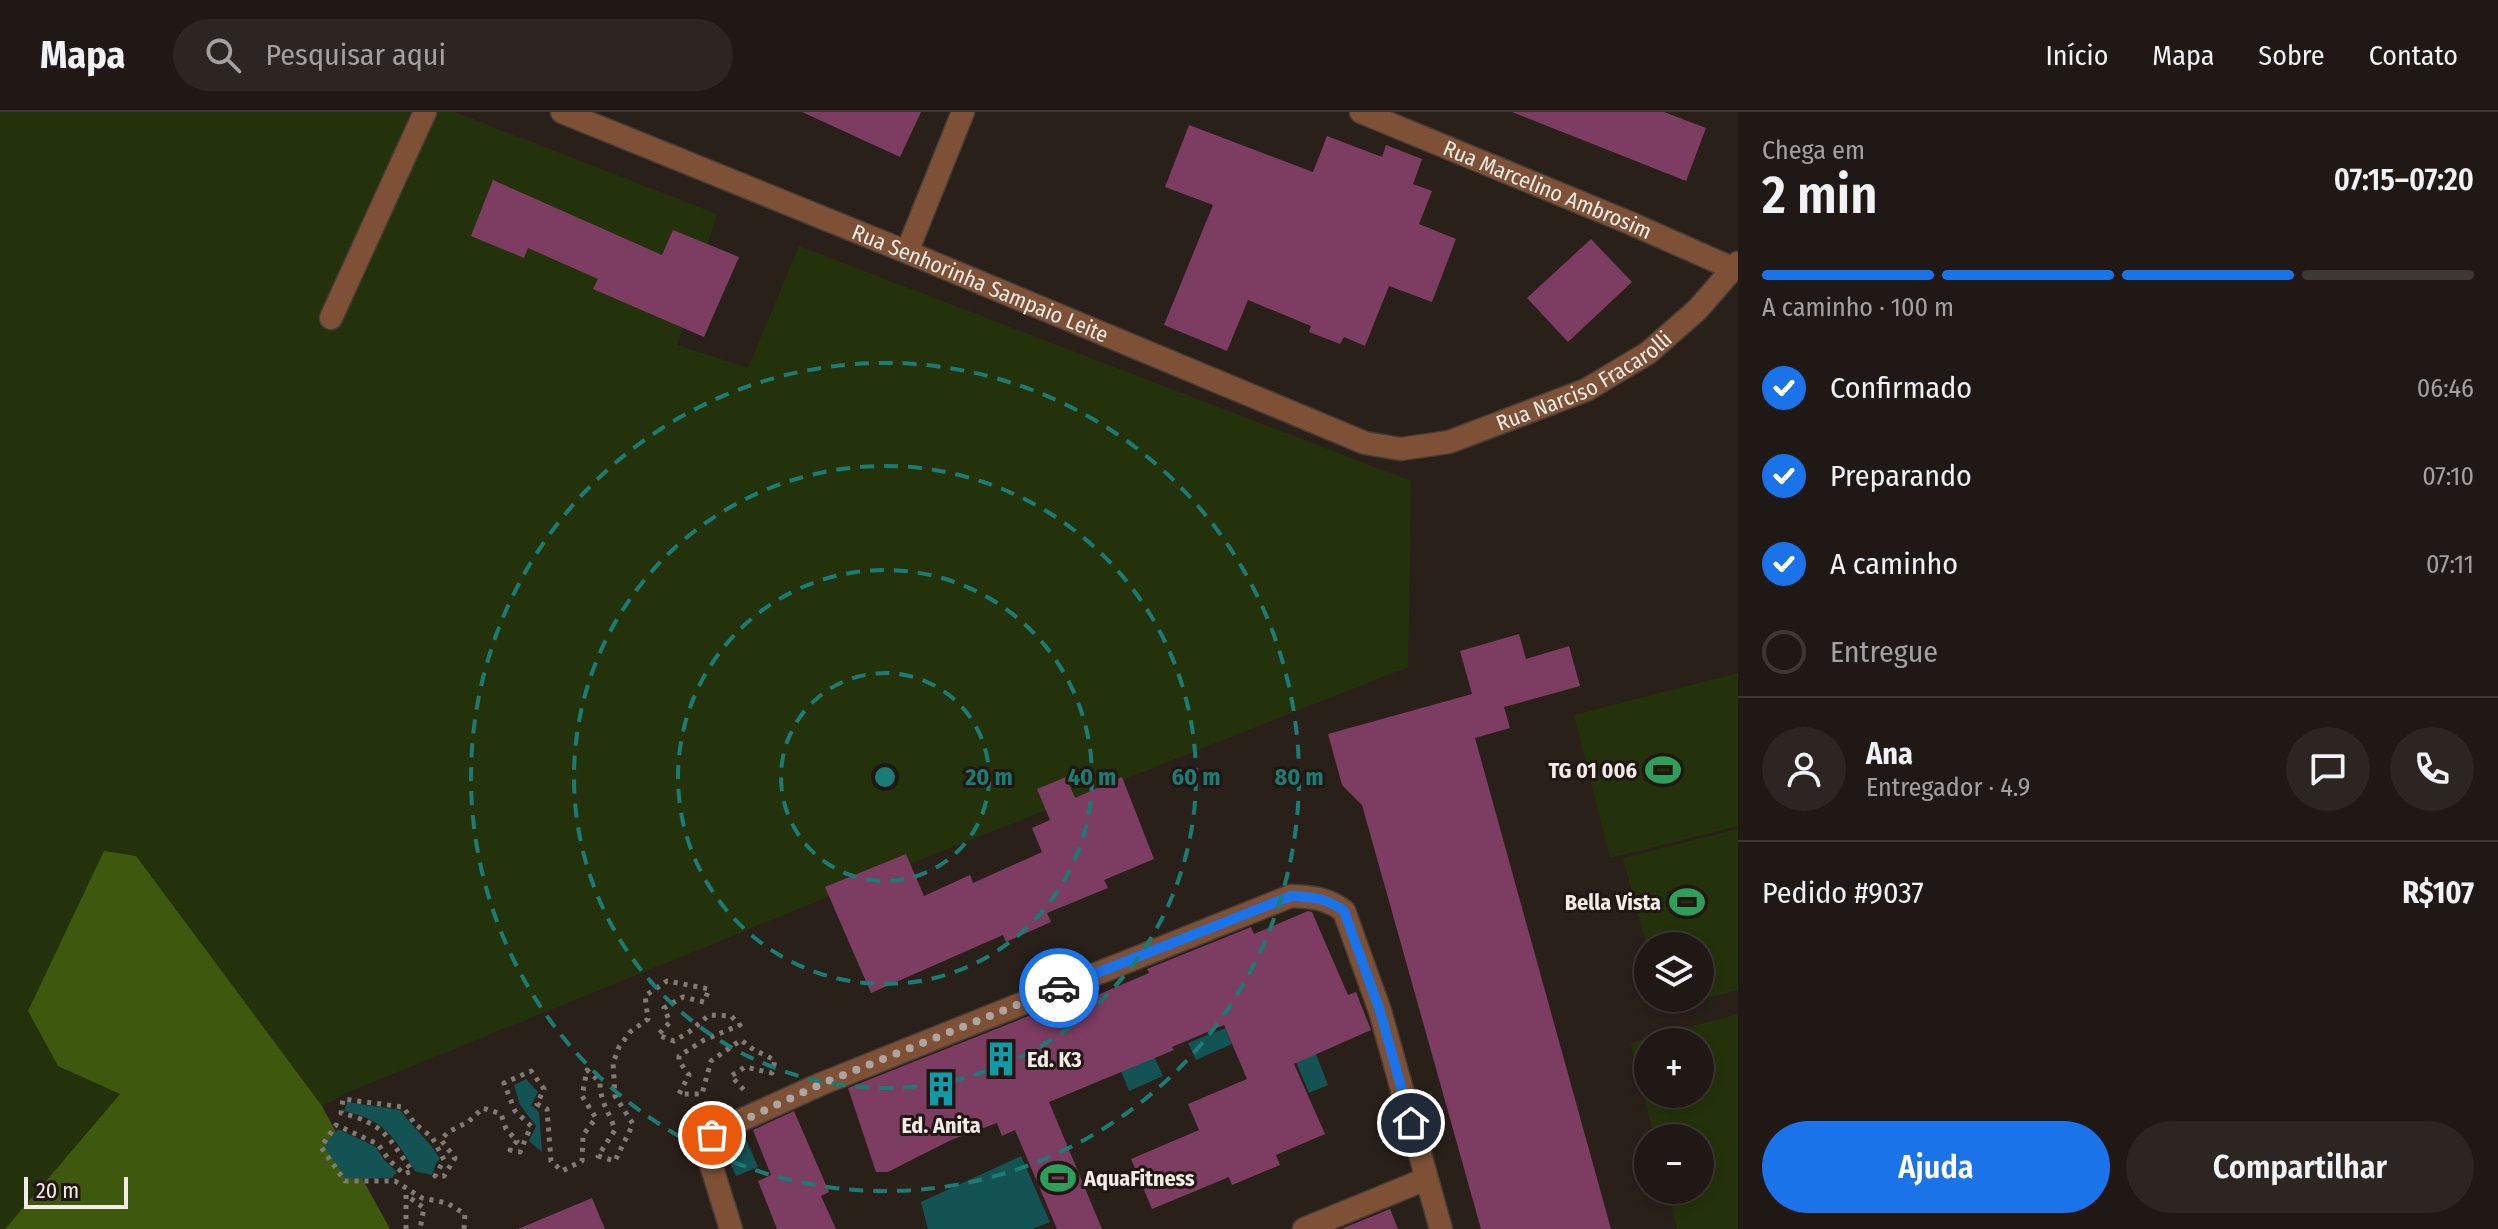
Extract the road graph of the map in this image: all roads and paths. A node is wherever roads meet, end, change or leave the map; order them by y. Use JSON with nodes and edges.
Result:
{"nodes":[{"id":1,"x":425,"y":112,"type":"edge"},
{"id":2,"x":562,"y":112,"type":"edge"},
{"id":3,"x":963,"y":112,"type":"edge"},
{"id":4,"x":1361,"y":112,"type":"edge"},
{"id":5,"x":907,"y":252,"type":"junction"},
{"id":6,"x":1736,"y":266,"type":"edge"},
{"id":7,"x":331,"y":318,"type":"dead end"},
{"id":8,"x":1401,"y":449,"type":"joint"},
{"id":9,"x":778,"y":1102,"type":"junction"},
{"id":10,"x":1426,"y":1179,"type":"junction"},
{"id":11,"x":406,"y":1229,"type":"edge"},
{"id":12,"x":420,"y":1229,"type":"edge"},
{"id":13,"x":464,"y":1229,"type":"edge"},
{"id":14,"x":731,"y":1229,"type":"edge"},
{"id":15,"x":1304,"y":1229,"type":"edge"},
{"id":16,"x":1441,"y":1229,"type":"edge"}],
"edges":[{"from":1,"to":7,"type":"street"},
{"from":2,"to":5,"type":"street","name":"Rua Senhorinha Sampaio Leite"},
{"from":3,"to":5,"type":"street"},
{"from":4,"to":6,"type":"street","name":"Rua Marcelino Ambrosim"},
{"from":5,"to":8,"type":"street","name":"Rua Senhorinha Sampaio Leite"},
{"from":6,"to":8,"type":"street","name":"Rua Narciso Fracarolli"},
{"from":9,"to":10,"type":"street"},
{"from":9,"to":13,"type":"path"},
{"from":9,"to":14,"type":"street"},
{"from":10,"to":15,"type":"street"},
{"from":10,"to":16,"type":"street"},
{"from":11,"to":12,"type":"path"}]}
